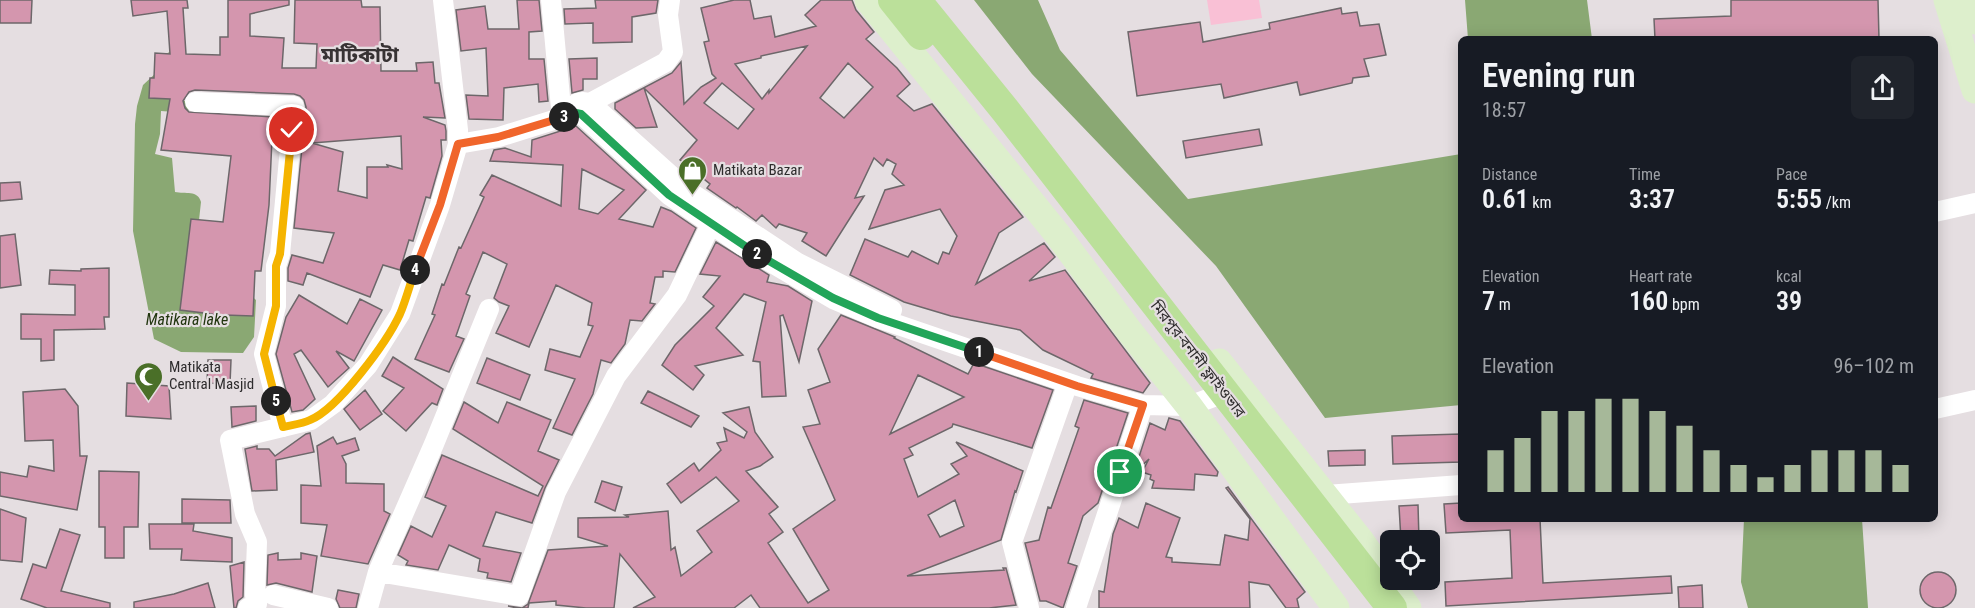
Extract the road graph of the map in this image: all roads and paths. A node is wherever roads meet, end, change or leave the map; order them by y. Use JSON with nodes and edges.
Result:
{"nodes":[{"id":1,"x":444,"y":0,"type":"edge"},
{"id":2,"x":551,"y":0,"type":"edge"},
{"id":3,"x":670,"y":0,"type":"edge"},
{"id":4,"x":868,"y":0,"type":"edge"},
{"id":5,"x":892,"y":0,"type":"edge"},
{"id":6,"x":916,"y":0,"type":"edge"},
{"id":7,"x":929,"y":0,"type":"edge"},
{"id":8,"x":1947,"y":0,"type":"edge"},
{"id":9,"x":1969,"y":0,"type":"edge"},
{"id":10,"x":1975,"y":21,"type":"edge"},
{"id":11,"x":1975,"y":90,"type":"edge"},
{"id":12,"x":195,"y":102,"type":"dead end"},
{"id":13,"x":590,"y":103,"type":"junction"},
{"id":14,"x":561,"y":108,"type":"junction"},
{"id":15,"x":995,"y":111,"type":"junction"},
{"id":16,"x":458,"y":137,"type":"junction"},
{"id":17,"x":1975,"y":202,"type":"edge"},
{"id":18,"x":1938,"y":211,"type":"edge"},
{"id":19,"x":711,"y":224,"type":"junction"},
{"id":20,"x":489,"y":309,"type":"dead end"},
{"id":21,"x":1068,"y":383,"type":"junction"},
{"id":22,"x":1240,"y":388,"type":"junction"},
{"id":23,"x":1184,"y":399,"type":"junction"},
{"id":24,"x":1975,"y":400,"type":"edge"},
{"id":25,"x":1143,"y":405,"type":"junction"},
{"id":26,"x":1938,"y":408,"type":"edge"},
{"id":27,"x":283,"y":427,"type":"junction"},
{"id":28,"x":1458,"y":485,"type":"edge"},
{"id":29,"x":1326,"y":495,"type":"junction"},
{"id":30,"x":378,"y":572,"type":"junction"},
{"id":31,"x":273,"y":595,"type":"dead end"},
{"id":32,"x":248,"y":608,"type":"edge"},
{"id":33,"x":328,"y":608,"type":"edge"},
{"id":34,"x":368,"y":608,"type":"edge"},
{"id":35,"x":1029,"y":608,"type":"edge"},
{"id":36,"x":1076,"y":608,"type":"edge"},
{"id":37,"x":1336,"y":608,"type":"edge"},
{"id":38,"x":1368,"y":608,"type":"edge"},
{"id":39,"x":1392,"y":608,"type":"edge"},
{"id":40,"x":1408,"y":608,"type":"edge"}],
"edges":[{"from":1,"to":16,"type":"street"},
{"from":2,"to":14,"type":"street"},
{"from":3,"to":13,"type":"street"},
{"from":4,"to":23,"type":"main road"},
{"from":5,"to":15,"type":"main road"},
{"from":6,"to":15,"type":"main road"},
{"from":7,"to":22,"type":"main road"},
{"from":8,"to":11,"type":"main road"},
{"from":9,"to":10,"type":"main road"},
{"from":12,"to":27,"type":"street"},
{"from":13,"to":14,"type":"street"},
{"from":13,"to":23,"type":"street"},
{"from":14,"to":16,"type":"street"},
{"from":15,"to":38,"type":"main road","name":"মিরপুর-বনানী ফ্লাইওভার"},
{"from":15,"to":39,"type":"main road","name":"মিরপুর-বনানী ফ্লাইওভার"},
{"from":16,"to":19,"type":"street"},
{"from":16,"to":27,"type":"street"},
{"from":17,"to":18,"type":"street"},
{"from":19,"to":21,"type":"street"},
{"from":19,"to":30,"type":"street"},
{"from":20,"to":30,"type":"street"},
{"from":21,"to":25,"type":"street"},
{"from":21,"to":35,"type":"street"},
{"from":22,"to":23,"type":"street"},
{"from":22,"to":29,"type":"main road"},
{"from":23,"to":25,"type":"street"},
{"from":23,"to":37,"type":"main road"},
{"from":24,"to":26,"type":"street"},
{"from":25,"to":36,"type":"street"},
{"from":27,"to":32,"type":"street"},
{"from":28,"to":29,"type":"street"},
{"from":29,"to":40,"type":"main road"},
{"from":30,"to":34,"type":"street"},
{"from":31,"to":33,"type":"street"}]}
